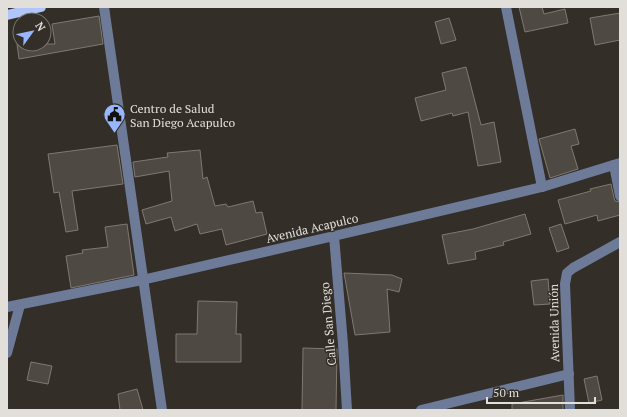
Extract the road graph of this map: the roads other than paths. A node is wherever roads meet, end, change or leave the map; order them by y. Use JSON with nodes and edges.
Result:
{"nodes":[{"id":1,"x":41,"y":7,"type":"edge"},
{"id":2,"x":104,"y":7,"type":"edge"},
{"id":3,"x":506,"y":7,"type":"edge"},
{"id":4,"x":7,"y":15,"type":"edge"},
{"id":5,"x":617,"y":164,"type":"edge"},
{"id":6,"x":542,"y":187,"type":"junction"},
{"id":7,"x":620,"y":196,"type":"edge"},
{"id":8,"x":334,"y":236,"type":"junction"},
{"id":9,"x":620,"y":242,"type":"edge"},
{"id":10,"x":142,"y":280,"type":"junction"},
{"id":11,"x":20,"y":305,"type":"junction"},
{"id":12,"x":7,"y":307,"type":"edge"},
{"id":13,"x":7,"y":353,"type":"edge"},
{"id":14,"x":568,"y":374,"type":"junction"},
{"id":15,"x":162,"y":410,"type":"edge"},
{"id":16,"x":347,"y":410,"type":"edge"},
{"id":17,"x":421,"y":410,"type":"edge"},
{"id":18,"x":570,"y":410,"type":"edge"}],
"edges":[{"from":1,"to":4,"type":"main road"},
{"from":2,"to":10,"type":"street"},
{"from":3,"to":6,"type":"street"},
{"from":5,"to":6,"type":"street","name":"Avenida Acapulco"},
{"from":5,"to":7,"type":"street"},
{"from":6,"to":8,"type":"street","name":"Avenida Acapulco"},
{"from":8,"to":10,"type":"street","name":"Avenida Acapulco"},
{"from":8,"to":16,"type":"street","name":"Calle San Diego"},
{"from":9,"to":14,"type":"street","name":"Avenida Unión"},
{"from":10,"to":11,"type":"street","name":"Avenida Acapulco"},
{"from":10,"to":15,"type":"street"},
{"from":11,"to":12,"type":"street","name":"Avenida Acapulco"},
{"from":11,"to":13,"type":"street"},
{"from":14,"to":17,"type":"street"},
{"from":14,"to":18,"type":"street","name":"Avenida Unión"}]}
